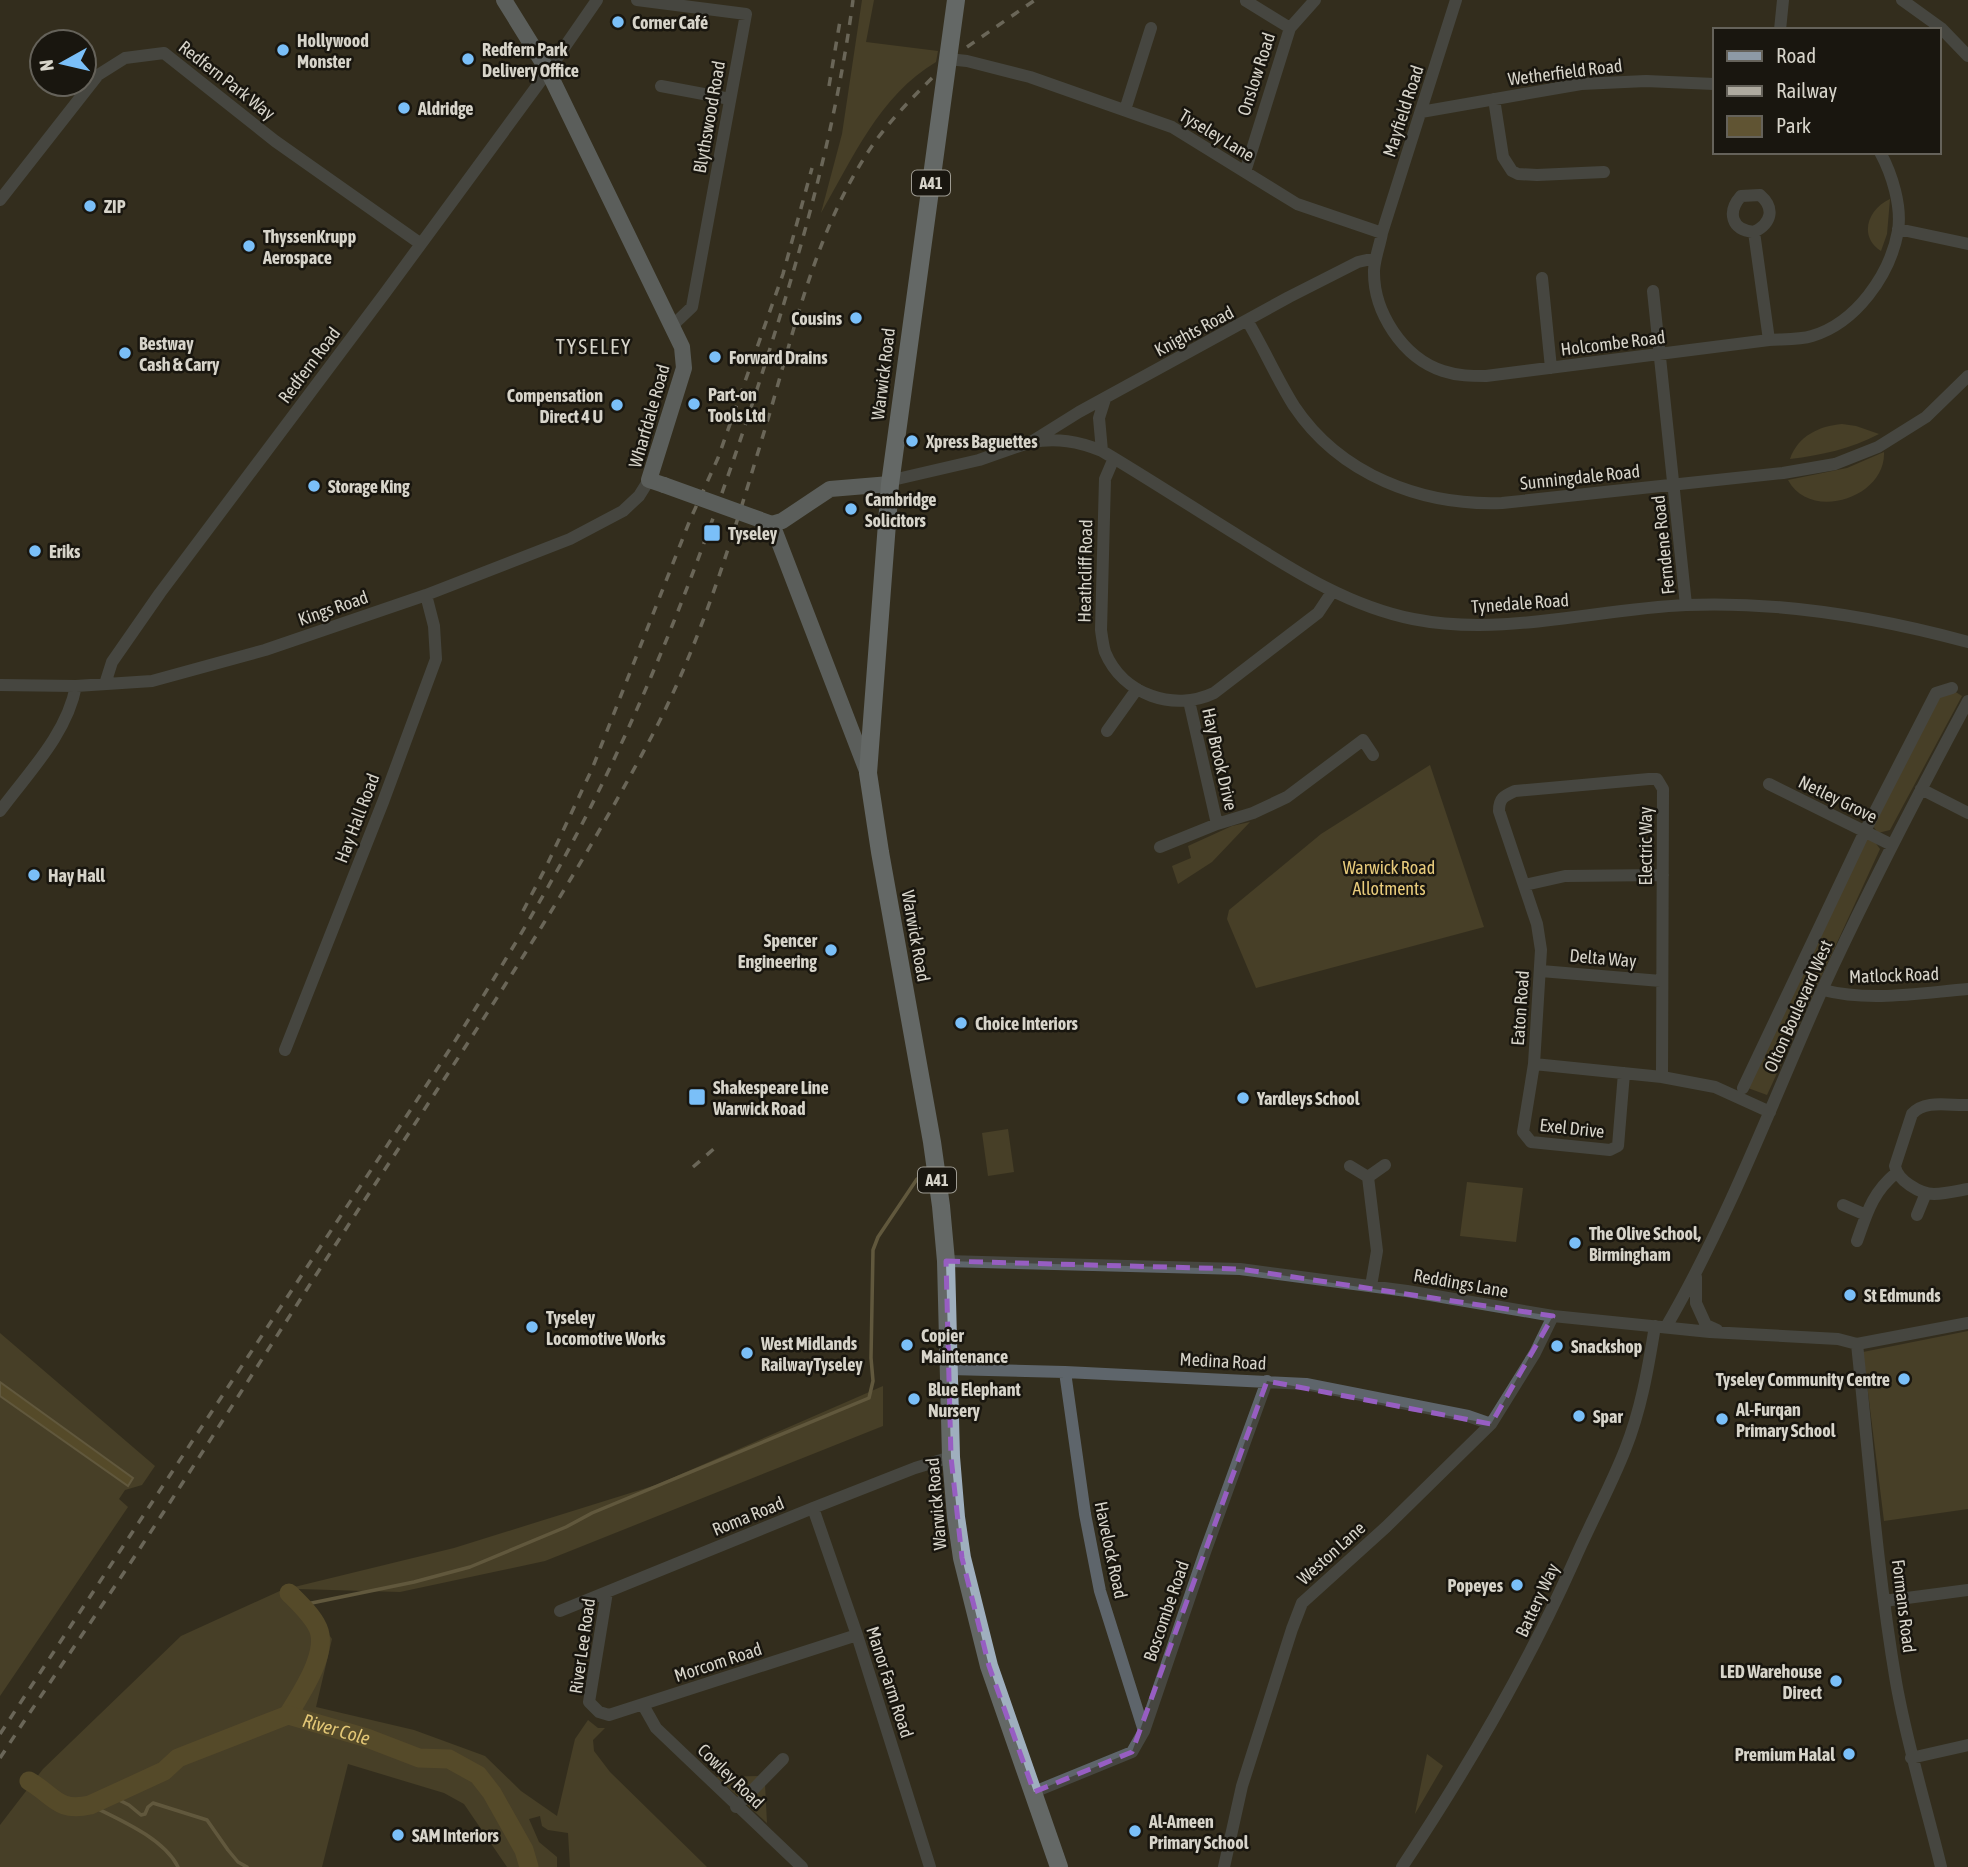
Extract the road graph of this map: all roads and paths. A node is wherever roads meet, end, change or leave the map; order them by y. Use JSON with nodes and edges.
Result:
{"nodes":[{"id":1,"x":505,"y":0,"type":"edge"},
{"id":2,"x":597,"y":0,"type":"edge"},
{"id":3,"x":637,"y":0,"type":"edge"},
{"id":4,"x":956,"y":0,"type":"edge"},
{"id":5,"x":1315,"y":0,"type":"edge"},
{"id":6,"x":1456,"y":0,"type":"edge"},
{"id":7,"x":1783,"y":0,"type":"edge"},
{"id":8,"x":1902,"y":0,"type":"edge"},
{"id":9,"x":1246,"y":1,"type":"edge"},
{"id":10,"x":1151,"y":28,"type":"dead end"},
{"id":11,"x":1290,"y":28,"type":"junction"},
{"id":12,"x":1780,"y":28,"type":"edge"},
{"id":13,"x":1968,"y":56,"type":"edge"},
{"id":14,"x":948,"y":60,"type":"junction"},
{"id":15,"x":548,"y":71,"type":"junction"},
{"id":16,"x":1713,"y":84,"type":"edge"},
{"id":17,"x":661,"y":86,"type":"dead end"},
{"id":18,"x":730,"y":99,"type":"junction"},
{"id":19,"x":1494,"y":99,"type":"junction"},
{"id":20,"x":1125,"y":110,"type":"junction"},
{"id":21,"x":1422,"y":112,"type":"junction"},
{"id":22,"x":1881,"y":154,"type":"edge"},
{"id":23,"x":1245,"y":172,"type":"junction"},
{"id":24,"x":1604,"y":172,"type":"dead end"},
{"id":25,"x":1,"y":197,"type":"edge"},
{"id":26,"x":1898,"y":229,"type":"junction"},
{"id":27,"x":1754,"y":232,"type":"dead end"},
{"id":28,"x":1382,"y":233,"type":"junction"},
{"id":29,"x":421,"y":244,"type":"junction"},
{"id":30,"x":1968,"y":244,"type":"edge"},
{"id":31,"x":1376,"y":258,"type":"junction"},
{"id":32,"x":1542,"y":278,"type":"dead end"},
{"id":33,"x":1653,"y":290,"type":"dead end"},
{"id":34,"x":1248,"y":322,"type":"junction"},
{"id":35,"x":672,"y":326,"type":"junction"},
{"id":36,"x":1769,"y":340,"type":"junction"},
{"id":37,"x":1660,"y":355,"type":"junction"},
{"id":38,"x":1551,"y":368,"type":"junction"},
{"id":39,"x":1968,"y":376,"type":"edge"},
{"id":40,"x":1105,"y":399,"type":"junction"},
{"id":41,"x":1031,"y":442,"type":"junction"},
{"id":42,"x":1108,"y":455,"type":"junction"},
{"id":43,"x":657,"y":483,"type":"junction"},
{"id":44,"x":890,"y":484,"type":"junction"},
{"id":45,"x":1674,"y":484,"type":"junction"},
{"id":46,"x":772,"y":524,"type":"junction"},
{"id":47,"x":1332,"y":592,"type":"junction"},
{"id":48,"x":426,"y":594,"type":"junction"},
{"id":49,"x":1686,"y":605,"type":"junction"},
{"id":50,"x":1968,"y":642,"type":"edge"},
{"id":51,"x":105,"y":684,"type":"junction"},
{"id":52,"x":0,"y":685,"type":"edge"},
{"id":53,"x":76,"y":686,"type":"junction"},
{"id":54,"x":1952,"y":688,"type":"dead end"},
{"id":55,"x":1138,"y":689,"type":"junction"},
{"id":56,"x":1189,"y":701,"type":"junction"},
{"id":57,"x":1968,"y":701,"type":"edge"},
{"id":58,"x":842,"y":703,"type":"junction"},
{"id":59,"x":872,"y":725,"type":"junction"},
{"id":60,"x":1107,"y":731,"type":"dead end"},
{"id":61,"x":1373,"y":755,"type":"dead end"},
{"id":62,"x":868,"y":774,"type":"junction"},
{"id":63,"x":1769,"y":784,"type":"dead end"},
{"id":64,"x":1921,"y":789,"type":"junction"},
{"id":65,"x":1499,"y":801,"type":"joint"},
{"id":66,"x":0,"y":811,"type":"edge"},
{"id":67,"x":1968,"y":813,"type":"edge"},
{"id":68,"x":1217,"y":824,"type":"junction"},
{"id":69,"x":1865,"y":831,"type":"junction"},
{"id":70,"x":1892,"y":845,"type":"junction"},
{"id":71,"x":1160,"y":847,"type":"dead end"},
{"id":72,"x":1663,"y":875,"type":"junction"},
{"id":73,"x":1525,"y":885,"type":"junction"},
{"id":74,"x":1541,"y":971,"type":"junction"},
{"id":75,"x":1661,"y":981,"type":"junction"},
{"id":76,"x":1968,"y":989,"type":"edge"},
{"id":77,"x":1822,"y":990,"type":"junction"},
{"id":78,"x":285,"y":1050,"type":"dead end"},
{"id":79,"x":1534,"y":1064,"type":"junction"},
{"id":80,"x":1624,"y":1073,"type":"junction"},
{"id":81,"x":1662,"y":1077,"type":"junction"},
{"id":82,"x":1743,"y":1088,"type":"dead end"},
{"id":83,"x":1968,"y":1105,"type":"edge"},
{"id":84,"x":1770,"y":1112,"type":"junction"},
{"id":85,"x":1385,"y":1165,"type":"dead end"},
{"id":86,"x":1350,"y":1166,"type":"dead end"},
{"id":87,"x":1896,"y":1173,"type":"junction"},
{"id":88,"x":1368,"y":1177,"type":"junction"},
{"id":89,"x":1968,"y":1189,"type":"edge"},
{"id":90,"x":1926,"y":1193,"type":"junction"},
{"id":91,"x":1843,"y":1205,"type":"dead end"},
{"id":92,"x":1866,"y":1215,"type":"junction"},
{"id":93,"x":1917,"y":1215,"type":"dead end"},
{"id":94,"x":1857,"y":1241,"type":"dead end"},
{"id":95,"x":946,"y":1261,"type":"junction"},
{"id":96,"x":1696,"y":1273,"type":"junction"},
{"id":97,"x":1371,"y":1286,"type":"junction"},
{"id":98,"x":1553,"y":1316,"type":"junction"},
{"id":99,"x":1968,"y":1323,"type":"edge"},
{"id":100,"x":1660,"y":1327,"type":"junction"},
{"id":101,"x":1721,"y":1332,"type":"junction"},
{"id":102,"x":1857,"y":1344,"type":"junction"},
{"id":103,"x":949,"y":1369,"type":"junction"},
{"id":104,"x":1065,"y":1372,"type":"junction"},
{"id":105,"x":1267,"y":1381,"type":"junction"},
{"id":106,"x":1491,"y":1424,"type":"junction"},
{"id":107,"x":951,"y":1457,"type":"junction"},
{"id":108,"x":813,"y":1508,"type":"junction"},
{"id":109,"x":1968,"y":1590,"type":"edge"},
{"id":110,"x":607,"y":1592,"type":"junction"},
{"id":111,"x":1884,"y":1601,"type":"junction"},
{"id":112,"x":560,"y":1611,"type":"dead end"},
{"id":113,"x":857,"y":1635,"type":"junction"},
{"id":114,"x":591,"y":1705,"type":"joint"},
{"id":115,"x":643,"y":1705,"type":"junction"},
{"id":116,"x":1144,"y":1731,"type":"junction"},
{"id":117,"x":1968,"y":1745,"type":"edge"},
{"id":118,"x":1911,"y":1758,"type":"junction"},
{"id":119,"x":783,"y":1759,"type":"dead end"},
{"id":120,"x":1034,"y":1792,"type":"junction"},
{"id":121,"x":736,"y":1807,"type":"junction"},
{"id":122,"x":802,"y":1867,"type":"edge"},
{"id":123,"x":930,"y":1867,"type":"edge"},
{"id":124,"x":1059,"y":1867,"type":"edge"},
{"id":125,"x":1224,"y":1867,"type":"edge"},
{"id":126,"x":1402,"y":1867,"type":"edge"},
{"id":127,"x":1941,"y":1867,"type":"edge"}],
"edges":[{"from":1,"to":15,"type":"main road","name":"Wharfdale Road"},
{"from":2,"to":15,"type":"street","name":"Redfern Road"},
{"from":3,"to":18,"type":"street","name":"Blythswood Road"},
{"from":4,"to":14,"type":"highway","name":"Warwick Road","number":"A41"},
{"from":5,"to":11,"type":"street","name":"Onslow Road"},
{"from":6,"to":21,"type":"street","name":"Mayfield Road"},
{"from":7,"to":12,"type":"street"},
{"from":8,"to":13,"type":"street"},
{"from":9,"to":11,"type":"street","name":"Onslow Road"},
{"from":10,"to":20,"type":"street"},
{"from":11,"to":23,"type":"street","name":"Onslow Road"},
{"from":14,"to":20,"type":"street","name":"Tyseley Lane"},
{"from":14,"to":44,"type":"highway","name":"Warwick Road","number":"A41"},
{"from":15,"to":29,"type":"street","name":"Redfern Road"},
{"from":15,"to":35,"type":"main road","name":"Wharfdale Road"},
{"from":16,"to":19,"type":"street","name":"Wetherfield Road"},
{"from":17,"to":18,"type":"street"},
{"from":18,"to":35,"type":"street","name":"Blythswood Road"},
{"from":19,"to":21,"type":"street","name":"Wetherfield Road"},
{"from":19,"to":24,"type":"street"},
{"from":20,"to":23,"type":"street","name":"Tyseley Lane"},
{"from":21,"to":28,"type":"street","name":"Mayfield Road"},
{"from":22,"to":26,"type":"street"},
{"from":23,"to":28,"type":"street","name":"Tyseley Lane"},
{"from":25,"to":29,"type":"street","name":"Redfern Park Way"},
{"from":26,"to":30,"type":"street"},
{"from":26,"to":36,"type":"street","name":"Holcombe Road"},
{"from":27,"to":36,"type":"street"},
{"from":28,"to":31,"type":"street","name":"Holcombe Road"},
{"from":29,"to":51,"type":"street","name":"Redfern Road"},
{"from":31,"to":34,"type":"street","name":"Knights Road"},
{"from":31,"to":38,"type":"street","name":"Holcombe Road"},
{"from":32,"to":38,"type":"street"},
{"from":33,"to":37,"type":"street","name":"Ferndene Road"},
{"from":34,"to":40,"type":"street","name":"Knights Road"},
{"from":34,"to":45,"type":"street","name":"Sunningdale Road"},
{"from":35,"to":43,"type":"main road","name":"Wharfdale Road"},
{"from":36,"to":37,"type":"street","name":"Holcombe Road"},
{"from":37,"to":38,"type":"street","name":"Holcombe Road"},
{"from":37,"to":45,"type":"street","name":"Ferndene Road"},
{"from":39,"to":45,"type":"street","name":"Sunningdale Road"},
{"from":40,"to":41,"type":"street","name":"Knights Road"},
{"from":40,"to":42,"type":"street","name":"Heathcliff Road"},
{"from":41,"to":42,"type":"street","name":"Knights Road"},
{"from":41,"to":44,"type":"street","name":"Knights Road"},
{"from":42,"to":47,"type":"street","name":"Tynedale Road"},
{"from":42,"to":55,"type":"street","name":"Heathcliff Road"},
{"from":43,"to":46,"type":"main road","name":"Wharfdale Road","bridge":true},
{"from":43,"to":48,"type":"street","name":"Kings Road"},
{"from":44,"to":46,"type":"main road"},
{"from":44,"to":59,"type":"highway","name":"Warwick Road","number":"A41"},
{"from":45,"to":49,"type":"street","name":"Ferndene Road"},
{"from":46,"to":58,"type":"main road"},
{"from":47,"to":49,"type":"street","name":"Tynedale Road"},
{"from":47,"to":56,"type":"street"},
{"from":48,"to":51,"type":"street","name":"Kings Road"},
{"from":48,"to":78,"type":"street","name":"Hay Hall Road"},
{"from":49,"to":50,"type":"street","name":"Tynedale Road"},
{"from":51,"to":53,"type":"street","name":"Kings Road"},
{"from":52,"to":53,"type":"street","name":"Kings Road"},
{"from":53,"to":66,"type":"street"},
{"from":54,"to":69,"type":"street"},
{"from":55,"to":56,"type":"street","name":"Heathcliff Road"},
{"from":55,"to":60,"type":"street"},
{"from":56,"to":68,"type":"street","name":"Hay Brook Drive"},
{"from":57,"to":64,"type":"street","name":"Olton Boulevard West"},
{"from":58,"to":59,"type":"main road"},
{"from":58,"to":62,"type":"main road"},
{"from":59,"to":62,"type":"highway","name":"Warwick Road","number":"A41"},
{"from":61,"to":68,"type":"street","name":"Hay Brook Drive"},
{"from":62,"to":95,"type":"highway","name":"Warwick Road","number":"A41"},
{"from":63,"to":69,"type":"street","name":"Netley Grove"},
{"from":64,"to":67,"type":"street"},
{"from":64,"to":70,"type":"street","name":"Olton Boulevard West"},
{"from":65,"to":72,"type":"street","name":"Electric Way"},
{"from":65,"to":73,"type":"street","name":"Eaton Road"},
{"from":68,"to":71,"type":"street","name":"Hay Brook Drive"},
{"from":69,"to":70,"type":"street","name":"Netley Grove"},
{"from":69,"to":82,"type":"street"},
{"from":70,"to":77,"type":"street","name":"Olton Boulevard West"},
{"from":72,"to":73,"type":"street"},
{"from":72,"to":75,"type":"street","name":"Electric Way"},
{"from":73,"to":74,"type":"street","name":"Eaton Road"},
{"from":74,"to":75,"type":"street","name":"Delta Way"},
{"from":74,"to":79,"type":"street","name":"Eaton Road"},
{"from":75,"to":81,"type":"street","name":"Electric Way"},
{"from":76,"to":77,"type":"street","name":"Matlock Road"},
{"from":77,"to":84,"type":"street","name":"Olton Boulevard West"},
{"from":79,"to":80,"type":"street","name":"Eaton Road"},
{"from":79,"to":80,"type":"street","name":"Exel Drive"},
{"from":80,"to":81,"type":"street","name":"Eaton Road"},
{"from":81,"to":84,"type":"street","name":"Eaton Road"},
{"from":83,"to":87,"type":"street"},
{"from":84,"to":96,"type":"street","name":"Olton Boulevard West"},
{"from":85,"to":88,"type":"street"},
{"from":86,"to":88,"type":"street"},
{"from":87,"to":90,"type":"street"},
{"from":87,"to":92,"type":"street"},
{"from":88,"to":97,"type":"street"},
{"from":89,"to":90,"type":"street"},
{"from":90,"to":93,"type":"street"},
{"from":91,"to":92,"type":"street"},
{"from":92,"to":94,"type":"street"},
{"from":95,"to":97,"type":"street","name":"Reddings Lane"},
{"from":95,"to":103,"type":"highway","name":"Warwick Road","number":"A41"},
{"from":96,"to":100,"type":"street","name":"Olton Boulevard West"},
{"from":96,"to":101,"type":"street"},
{"from":97,"to":98,"type":"street","name":"Reddings Lane"},
{"from":98,"to":100,"type":"street","name":"Reddings Lane"},
{"from":98,"to":106,"type":"street","name":"Weston Lane"},
{"from":99,"to":102,"type":"street","name":"Reddings Lane"},
{"from":100,"to":101,"type":"street","name":"Reddings Lane"},
{"from":100,"to":126,"type":"street","name":"Battery Way"},
{"from":101,"to":102,"type":"street","name":"Reddings Lane"},
{"from":102,"to":111,"type":"street","name":"Formans Road"},
{"from":103,"to":104,"type":"street","name":"Medina Road"},
{"from":103,"to":107,"type":"highway","name":"Warwick Road","number":"A41"},
{"from":104,"to":105,"type":"street","name":"Medina Road"},
{"from":104,"to":116,"type":"street","name":"Havelock Road"},
{"from":105,"to":106,"type":"street","name":"Medina Road"},
{"from":105,"to":116,"type":"street","name":"Boscombe Road"},
{"from":106,"to":125,"type":"street","name":"Weston Lane"},
{"from":107,"to":108,"type":"street","name":"Roma Road"},
{"from":107,"to":120,"type":"highway","name":"Warwick Road","number":"A41"},
{"from":108,"to":110,"type":"street","name":"Roma Road"},
{"from":108,"to":113,"type":"street","name":"Manor Farm Road"},
{"from":109,"to":111,"type":"street"},
{"from":110,"to":112,"type":"street","name":"Roma Road"},
{"from":110,"to":114,"type":"street","name":"River Lee Road"},
{"from":111,"to":118,"type":"street","name":"Formans Road"},
{"from":113,"to":115,"type":"street","name":"Morcom Road"},
{"from":113,"to":123,"type":"street","name":"Manor Farm Road"},
{"from":114,"to":115,"type":"street","name":"Morcom Road"},
{"from":115,"to":121,"type":"street","name":"Cowley Road"},
{"from":116,"to":120,"type":"street","name":"Boscombe Road"},
{"from":117,"to":118,"type":"street"},
{"from":118,"to":127,"type":"street","name":"Formans Road"},
{"from":119,"to":121,"type":"street"},
{"from":120,"to":124,"type":"highway","name":"Warwick Road","number":"A41"},
{"from":121,"to":122,"type":"street","name":"Cowley Road"}]}
